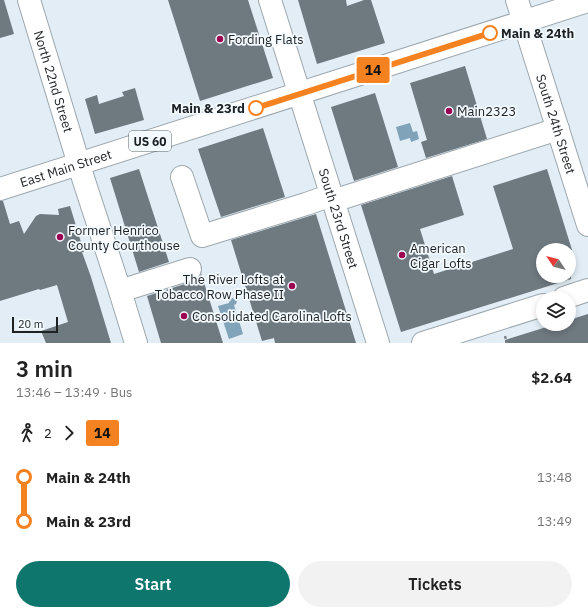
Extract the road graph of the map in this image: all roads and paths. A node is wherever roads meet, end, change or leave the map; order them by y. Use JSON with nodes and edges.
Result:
{"nodes":[{"id":1,"x":28,"y":0,"type":"edge"},
{"id":2,"x":270,"y":0,"type":"edge"},
{"id":3,"x":517,"y":0,"type":"edge"},
{"id":4,"x":588,"y":2,"type":"edge"},
{"id":5,"x":524,"y":22,"type":"junction"},
{"id":6,"x":300,"y":94,"type":"junction"},
{"id":7,"x":558,"y":129,"type":"junction"},
{"id":8,"x":79,"y":163,"type":"junction"},
{"id":9,"x":182,"y":177,"type":"dead end"},
{"id":10,"x":0,"y":189,"type":"edge"},
{"id":11,"x":332,"y":198,"type":"junction"},
{"id":12,"x":588,"y":225,"type":"edge"},
{"id":13,"x":190,"y":269,"type":"dead end"},
{"id":14,"x":588,"y":290,"type":"edge"},
{"id":15,"x":120,"y":291,"type":"junction"},
{"id":16,"x":576,"y":294,"type":"edge"},
{"id":17,"x":536,"y":307,"type":"edge"},
{"id":18,"x":136,"y":343,"type":"edge"},
{"id":19,"x":378,"y":343,"type":"edge"},
{"id":20,"x":423,"y":343,"type":"edge"}],
"edges":[{"from":1,"to":8,"type":"street","name":"North 22nd Street"},
{"from":2,"to":6,"type":"street","name":"South 23rd Street"},
{"from":3,"to":5,"type":"street","name":"South 24th Street"},
{"from":4,"to":5,"type":"street","name":"East Main Street","number":"US 60"},
{"from":5,"to":6,"type":"street","name":"East Main Street","number":"US 60"},
{"from":5,"to":7,"type":"street","name":"South 24th Street"},
{"from":6,"to":8,"type":"street","name":"East Main Street","number":"US 60"},
{"from":6,"to":11,"type":"street","name":"South 23rd Street"},
{"from":7,"to":11,"type":"street"},
{"from":7,"to":12,"type":"street","name":"South 24th Street"},
{"from":8,"to":10,"type":"street","name":"East Main Street","number":"US 60"},
{"from":8,"to":15,"type":"street","name":"North 22nd Street"},
{"from":9,"to":11,"type":"street"},
{"from":11,"to":19,"type":"street","name":"South 23rd Street"},
{"from":13,"to":15,"type":"street"},
{"from":14,"to":16,"type":"street"},
{"from":15,"to":18,"type":"street","name":"North 22nd Street"},
{"from":17,"to":20,"type":"street"}]}
